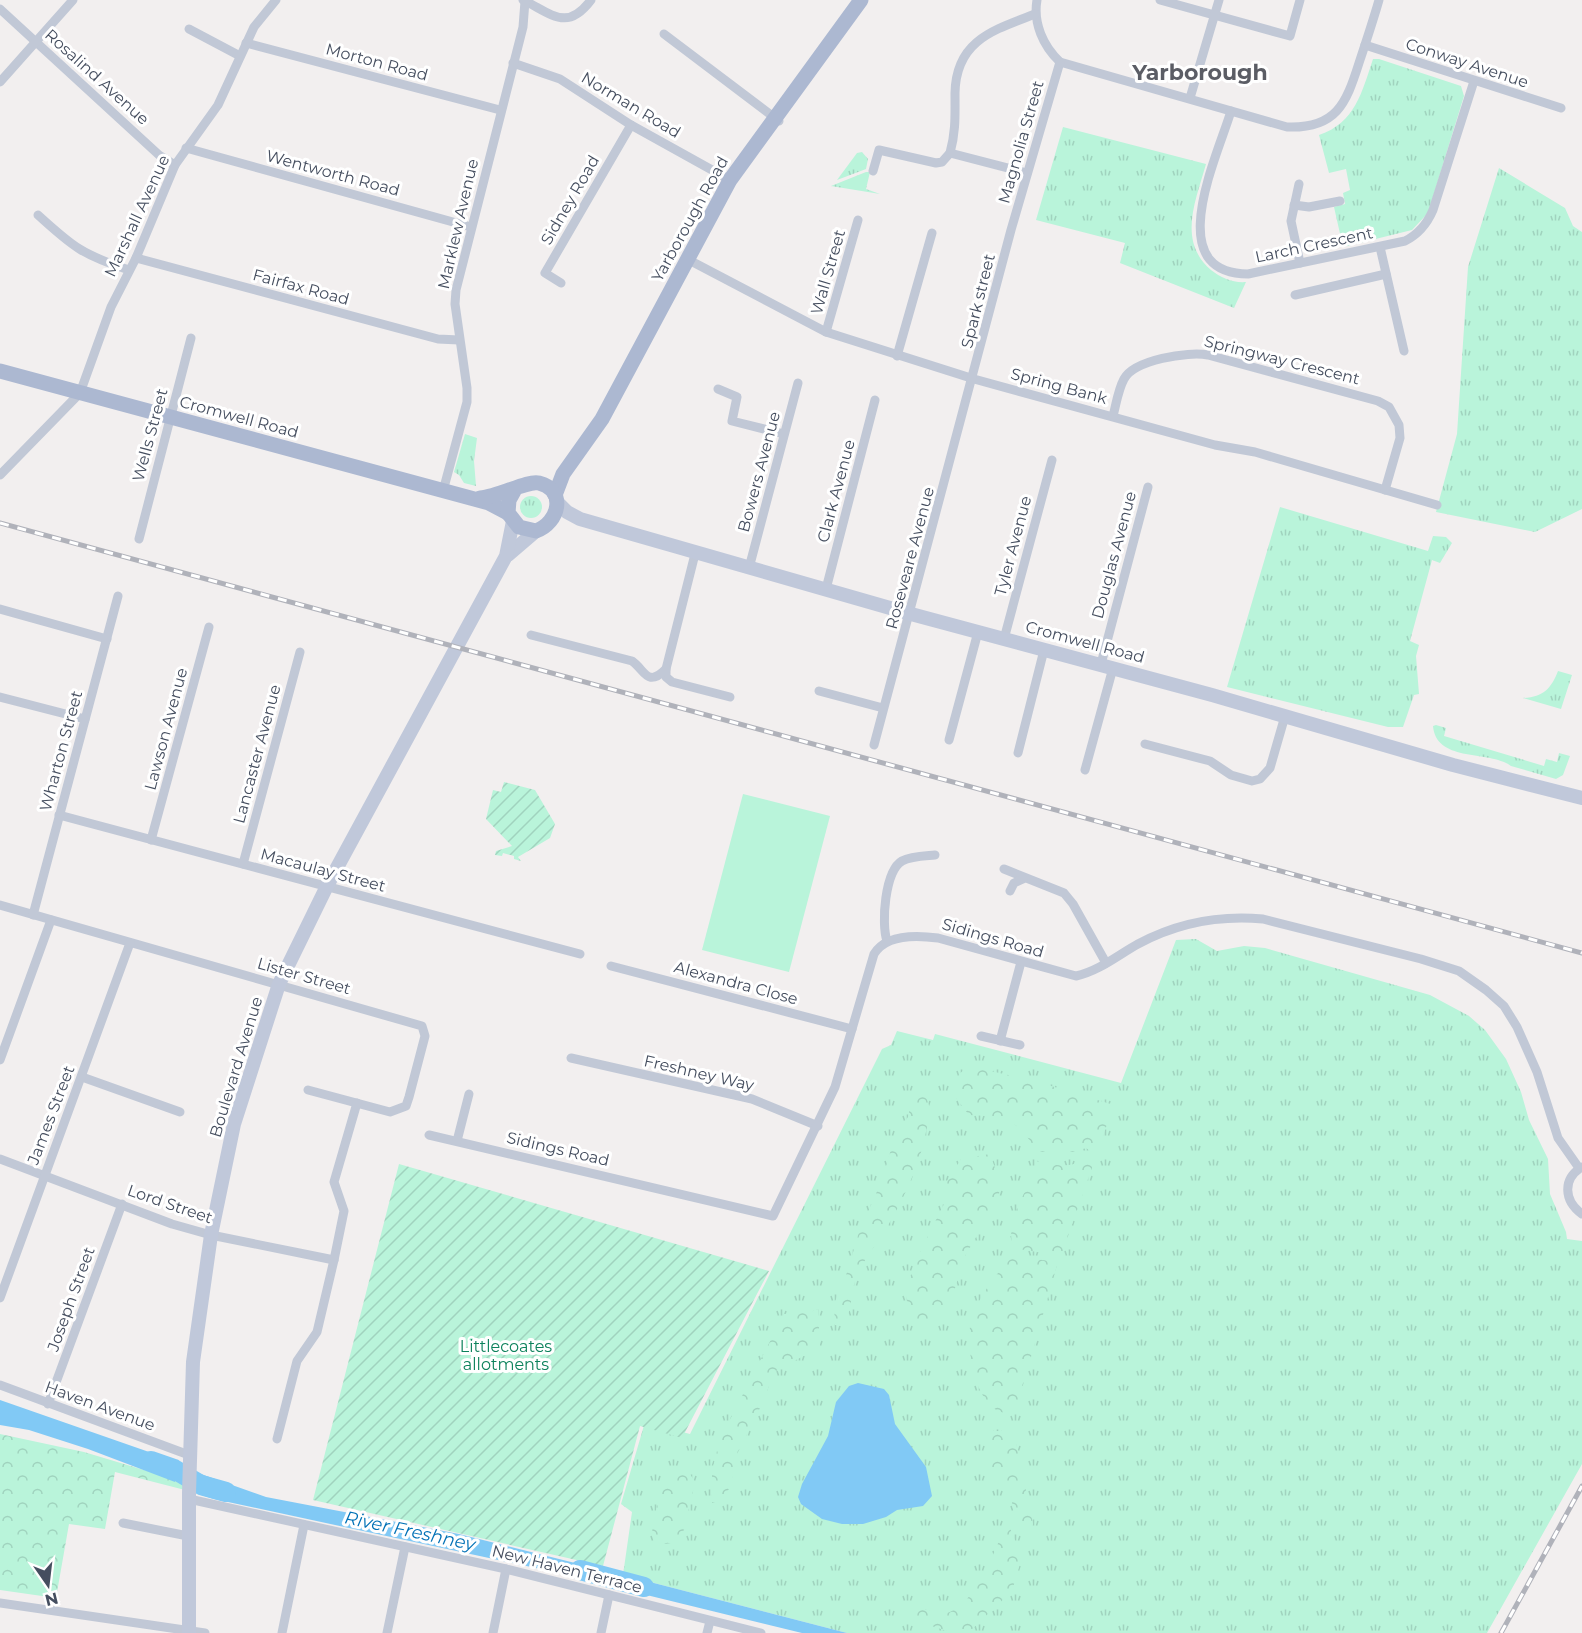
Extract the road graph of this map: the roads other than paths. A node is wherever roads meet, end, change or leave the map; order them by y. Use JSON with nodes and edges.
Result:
{"nodes":[{"id":1,"x":73,"y":0,"type":"edge"},
{"id":2,"x":276,"y":0,"type":"edge"},
{"id":3,"x":524,"y":0,"type":"edge"},
{"id":4,"x":591,"y":0,"type":"edge"},
{"id":5,"x":861,"y":0,"type":"edge"},
{"id":6,"x":1036,"y":0,"type":"edge"},
{"id":7,"x":1160,"y":0,"type":"edge"},
{"id":8,"x":1219,"y":0,"type":"edge"},
{"id":9,"x":1300,"y":0,"type":"edge"},
{"id":10,"x":1379,"y":0,"type":"edge"},
{"id":11,"x":0,"y":9,"type":"edge"},
{"id":12,"x":1035,"y":14,"type":"junction"},
{"id":13,"x":1214,"y":16,"type":"junction"},
{"id":14,"x":189,"y":29,"type":"dead end"},
{"id":15,"x":664,"y":34,"type":"dead end"},
{"id":16,"x":36,"y":41,"type":"junction"},
{"id":17,"x":246,"y":42,"type":"junction"},
{"id":18,"x":1365,"y":45,"type":"junction"},
{"id":19,"x":240,"y":56,"type":"junction"},
{"id":20,"x":1060,"y":62,"type":"junction"},
{"id":21,"x":513,"y":63,"type":"junction"},
{"id":22,"x":1474,"y":81,"type":"junction"},
{"id":23,"x":0,"y":82,"type":"edge"},
{"id":24,"x":1190,"y":98,"type":"junction"},
{"id":25,"x":1561,"y":108,"type":"dead end"},
{"id":26,"x":500,"y":110,"type":"junction"},
{"id":27,"x":1231,"y":111,"type":"junction"},
{"id":28,"x":777,"y":120,"type":"junction"},
{"id":29,"x":631,"y":125,"type":"junction"},
{"id":30,"x":186,"y":148,"type":"junction"},
{"id":31,"x":950,"y":153,"type":"junction"},
{"id":32,"x":176,"y":165,"type":"junction"},
{"id":33,"x":873,"y":171,"type":"dead end"},
{"id":34,"x":1027,"y":174,"type":"junction"},
{"id":35,"x":730,"y":180,"type":"junction"},
{"id":36,"x":1299,"y":184,"type":"dead end"},
{"id":37,"x":1340,"y":201,"type":"dead end"},
{"id":38,"x":1294,"y":205,"type":"junction"},
{"id":39,"x":38,"y":214,"type":"dead end"},
{"id":40,"x":858,"y":220,"type":"dead end"},
{"id":41,"x":471,"y":227,"type":"junction"},
{"id":42,"x":1011,"y":230,"type":"joint"},
{"id":43,"x":932,"y":233,"type":"dead end"},
{"id":44,"x":1380,"y":247,"type":"junction"},
{"id":45,"x":136,"y":258,"type":"junction"},
{"id":46,"x":687,"y":259,"type":"junction"},
{"id":47,"x":1300,"y":263,"type":"junction"},
{"id":48,"x":129,"y":270,"type":"junction"},
{"id":49,"x":1386,"y":274,"type":"junction"},
{"id":50,"x":561,"y":283,"type":"dead end"},
{"id":51,"x":1295,"y":294,"type":"dead end"},
{"id":52,"x":826,"y":332,"type":"junction"},
{"id":53,"x":191,"y":338,"type":"dead end"},
{"id":54,"x":459,"y":340,"type":"junction"},
{"id":55,"x":1404,"y":351,"type":"dead end"},
{"id":56,"x":897,"y":356,"type":"junction"},
{"id":57,"x":0,"y":371,"type":"edge"},
{"id":58,"x":974,"y":379,"type":"junction"},
{"id":59,"x":798,"y":383,"type":"dead end"},
{"id":60,"x":718,"y":389,"type":"dead end"},
{"id":61,"x":80,"y":393,"type":"junction"},
{"id":62,"x":875,"y":400,"type":"dead end"},
{"id":63,"x":1113,"y":416,"type":"junction"},
{"id":64,"x":170,"y":417,"type":"junction"},
{"id":65,"x":784,"y":434,"type":"junction"},
{"id":66,"x":1052,"y":460,"type":"dead end"},
{"id":67,"x":568,"y":468,"type":"junction"},
{"id":68,"x":0,"y":475,"type":"edge"},
{"id":69,"x":531,"y":482,"type":"junction"},
{"id":70,"x":1148,"y":487,"type":"dead end"},
{"id":71,"x":1385,"y":490,"type":"junction"},
{"id":72,"x":443,"y":491,"type":"junction"},
{"id":73,"x":514,"y":491,"type":"junction"},
{"id":74,"x":556,"y":498,"type":"junction"},
{"id":75,"x":468,"y":499,"type":"junction"},
{"id":76,"x":1437,"y":505,"type":"dead end"},
{"id":77,"x":511,"y":517,"type":"junction"},
{"id":78,"x":580,"y":519,"type":"junction"},
{"id":79,"x":551,"y":523,"type":"junction"},
{"id":80,"x":536,"y":531,"type":"junction"},
{"id":81,"x":139,"y":539,"type":"dead end"},
{"id":82,"x":695,"y":554,"type":"junction"},
{"id":83,"x":500,"y":567,"type":"junction"},
{"id":84,"x":749,"y":568,"type":"junction"},
{"id":85,"x":826,"y":589,"type":"junction"},
{"id":86,"x":118,"y":596,"type":"dead end"},
{"id":87,"x":0,"y":609,"type":"edge"},
{"id":88,"x":911,"y":614,"type":"junction"},
{"id":89,"x":209,"y":627,"type":"dead end"},
{"id":90,"x":978,"y":632,"type":"junction"},
{"id":91,"x":531,"y":635,"type":"dead end"},
{"id":92,"x":107,"y":639,"type":"junction"},
{"id":93,"x":1004,"y":639,"type":"junction"},
{"id":94,"x":1044,"y":650,"type":"junction"},
{"id":95,"x":300,"y":652,"type":"dead end"},
{"id":96,"x":1107,"y":666,"type":"junction"},
{"id":97,"x":666,"y":669,"type":"junction"},
{"id":98,"x":819,"y":691,"type":"dead end"},
{"id":99,"x":0,"y":697,"type":"edge"},
{"id":100,"x":730,"y":697,"type":"dead end"},
{"id":101,"x":883,"y":708,"type":"junction"},
{"id":102,"x":1285,"y":716,"type":"junction"},
{"id":103,"x":85,"y":719,"type":"junction"},
{"id":104,"x":949,"y":740,"type":"dead end"},
{"id":105,"x":1144,"y":744,"type":"dead end"},
{"id":106,"x":874,"y":745,"type":"dead end"},
{"id":107,"x":1018,"y":753,"type":"dead end"},
{"id":108,"x":1085,"y":770,"type":"dead end"},
{"id":109,"x":1582,"y":798,"type":"edge"},
{"id":110,"x":59,"y":815,"type":"junction"},
{"id":111,"x":151,"y":840,"type":"junction"},
{"id":112,"x":934,"y":855,"type":"dead end"},
{"id":113,"x":243,"y":864,"type":"junction"},
{"id":114,"x":1004,"y":869,"type":"dead end"},
{"id":115,"x":1023,"y":879,"type":"junction"},
{"id":116,"x":327,"y":886,"type":"junction"},
{"id":117,"x":1010,"y":891,"type":"dead end"},
{"id":118,"x":0,"y":905,"type":"edge"},
{"id":119,"x":33,"y":915,"type":"junction"},
{"id":120,"x":51,"y":920,"type":"junction"},
{"id":121,"x":887,"y":941,"type":"junction"},
{"id":122,"x":130,"y":943,"type":"junction"},
{"id":123,"x":580,"y":954,"type":"dead end"},
{"id":124,"x":1021,"y":962,"type":"junction"},
{"id":125,"x":1106,"y":963,"type":"junction"},
{"id":126,"x":611,"y":966,"type":"dead end"},
{"id":127,"x":279,"y":984,"type":"junction"},
{"id":128,"x":852,"y":1029,"type":"junction"},
{"id":129,"x":981,"y":1036,"type":"dead end"},
{"id":130,"x":1000,"y":1041,"type":"junction"},
{"id":131,"x":1020,"y":1045,"type":"dead end"},
{"id":132,"x":571,"y":1058,"type":"dead end"},
{"id":133,"x":0,"y":1060,"type":"edge"},
{"id":134,"x":82,"y":1077,"type":"junction"},
{"id":135,"x":308,"y":1090,"type":"dead end"},
{"id":136,"x":469,"y":1094,"type":"dead end"},
{"id":137,"x":357,"y":1103,"type":"junction"},
{"id":138,"x":180,"y":1112,"type":"dead end"},
{"id":139,"x":818,"y":1126,"type":"junction"},
{"id":140,"x":429,"y":1136,"type":"dead end"},
{"id":141,"x":457,"y":1141,"type":"junction"},
{"id":142,"x":0,"y":1159,"type":"edge"},
{"id":143,"x":1581,"y":1168,"type":"edge"},
{"id":144,"x":44,"y":1176,"type":"junction"},
{"id":145,"x":122,"y":1204,"type":"junction"},
{"id":146,"x":1582,"y":1214,"type":"edge"},
{"id":147,"x":211,"y":1235,"type":"junction"},
{"id":148,"x":334,"y":1260,"type":"junction"},
{"id":149,"x":0,"y":1298,"type":"edge"},
{"id":150,"x":0,"y":1384,"type":"edge"},
{"id":151,"x":48,"y":1404,"type":"junction"},
{"id":152,"x":277,"y":1439,"type":"dead end"},
{"id":153,"x":189,"y":1457,"type":"junction"},
{"id":154,"x":189,"y":1496,"type":"junction"},
{"id":155,"x":123,"y":1523,"type":"dead end"},
{"id":156,"x":304,"y":1525,"type":"junction"},
{"id":157,"x":188,"y":1536,"type":"junction"},
{"id":158,"x":405,"y":1547,"type":"junction"},
{"id":159,"x":506,"y":1569,"type":"junction"},
{"id":160,"x":609,"y":1595,"type":"junction"},
{"id":161,"x":0,"y":1603,"type":"edge"},
{"id":162,"x":710,"y":1621,"type":"junction"},
{"id":163,"x":189,"y":1631,"type":"edge"},
{"id":164,"x":205,"y":1633,"type":"edge"},
{"id":165,"x":282,"y":1633,"type":"edge"},
{"id":166,"x":387,"y":1633,"type":"edge"},
{"id":167,"x":493,"y":1633,"type":"edge"},
{"id":168,"x":601,"y":1633,"type":"edge"},
{"id":169,"x":708,"y":1633,"type":"edge"},
{"id":170,"x":761,"y":1633,"type":"edge"}],
"edges":[{"from":1,"to":16,"type":"street"},
{"from":2,"to":17,"type":"street","name":"Marshall Avenue"},
{"from":3,"to":4,"type":"street"},
{"from":3,"to":21,"type":"street","name":"Marklew Avenue"},
{"from":5,"to":28,"type":"main road","name":"Yarborough Road"},
{"from":6,"to":12,"type":"street"},
{"from":7,"to":13,"type":"street"},
{"from":8,"to":13,"type":"street"},
{"from":9,"to":13,"type":"street"},
{"from":10,"to":18,"type":"street"},
{"from":11,"to":16,"type":"street","name":"Rosalind Avenue"},
{"from":12,"to":20,"type":"street"},
{"from":12,"to":31,"type":"street"},
{"from":13,"to":24,"type":"street"},
{"from":14,"to":19,"type":"street"},
{"from":15,"to":28,"type":"street"},
{"from":16,"to":23,"type":"street"},
{"from":16,"to":32,"type":"street","name":"Rosalind Avenue"},
{"from":17,"to":19,"type":"street","name":"Marshall Avenue"},
{"from":17,"to":26,"type":"street","name":"Morton Road"},
{"from":18,"to":22,"type":"street","name":"Conway Avenue"},
{"from":18,"to":27,"type":"street"},
{"from":19,"to":30,"type":"street","name":"Marshall Avenue"},
{"from":20,"to":24,"type":"street"},
{"from":20,"to":34,"type":"street","name":"Magnolia Street"},
{"from":21,"to":26,"type":"street","name":"Marklew Avenue"},
{"from":21,"to":29,"type":"street","name":"Norman Road"},
{"from":22,"to":25,"type":"street","name":"Conway Avenue"},
{"from":22,"to":44,"type":"street","name":"Larch Crescent"},
{"from":24,"to":27,"type":"street"},
{"from":26,"to":41,"type":"street","name":"Marklew Avenue"},
{"from":27,"to":47,"type":"street","name":"Larch Crescent"},
{"from":28,"to":35,"type":"main road","name":"Yarborough Road"},
{"from":29,"to":35,"type":"street","name":"Norman Road"},
{"from":29,"to":50,"type":"street","name":"Sidney Road"},
{"from":30,"to":32,"type":"street","name":"Marshall Avenue"},
{"from":30,"to":41,"type":"street","name":"Wentworth Road"},
{"from":31,"to":33,"type":"street"},
{"from":31,"to":34,"type":"street"},
{"from":32,"to":45,"type":"street","name":"Marshall Avenue"},
{"from":34,"to":42,"type":"street","name":"Magnolia Street"},
{"from":35,"to":46,"type":"main road","name":"Yarborough Road"},
{"from":36,"to":38,"type":"street"},
{"from":37,"to":38,"type":"street"},
{"from":38,"to":47,"type":"street"},
{"from":39,"to":48,"type":"street"},
{"from":40,"to":52,"type":"street","name":"Wall Street"},
{"from":41,"to":54,"type":"street","name":"Marklew Avenue"},
{"from":42,"to":58,"type":"street","name":"Spark street"},
{"from":43,"to":56,"type":"street"},
{"from":44,"to":47,"type":"street","name":"Larch Crescent"},
{"from":44,"to":49,"type":"street"},
{"from":45,"to":48,"type":"street","name":"Marshall Avenue"},
{"from":45,"to":54,"type":"street","name":"Fairfax Road"},
{"from":46,"to":52,"type":"street","name":"Spring Bank"},
{"from":46,"to":67,"type":"main road","name":"Yarborough Road"},
{"from":48,"to":61,"type":"street","name":"Marshall Avenue"},
{"from":49,"to":51,"type":"street"},
{"from":49,"to":55,"type":"street"},
{"from":52,"to":56,"type":"street","name":"Spring Bank"},
{"from":53,"to":64,"type":"street","name":"Wells Street"},
{"from":54,"to":72,"type":"street","name":"Marklew Avenue"},
{"from":56,"to":58,"type":"street","name":"Spring Bank"},
{"from":57,"to":61,"type":"main road","name":"Cromwell Road"},
{"from":58,"to":63,"type":"street","name":"Spring Bank"},
{"from":58,"to":88,"type":"street","name":"Roseveare Avenue"},
{"from":59,"to":65,"type":"street","name":"Bowers Avenue"},
{"from":60,"to":65,"type":"street"},
{"from":61,"to":64,"type":"main road","name":"Cromwell Road"},
{"from":61,"to":68,"type":"street"},
{"from":62,"to":85,"type":"street","name":"Clark Avenue"},
{"from":63,"to":71,"type":"street","name":"Spring Bank"},
{"from":63,"to":71,"type":"street","name":"Springway Crescent"},
{"from":64,"to":72,"type":"main road","name":"Cromwell Road"},
{"from":64,"to":81,"type":"street","name":"Wells Street"},
{"from":65,"to":84,"type":"street","name":"Bowers Avenue"},
{"from":66,"to":93,"type":"street","name":"Tyler Avenue"},
{"from":67,"to":69,"type":"main road"},
{"from":67,"to":74,"type":"main road","name":"Yarborough Road"},
{"from":69,"to":73,"type":"main road"},
{"from":69,"to":74,"type":"main road"},
{"from":70,"to":96,"type":"street","name":"Douglas Avenue"},
{"from":71,"to":76,"type":"street","name":"Spring Bank"},
{"from":72,"to":75,"type":"main road","name":"Cromwell Road"},
{"from":73,"to":75,"type":"main road","name":"Cromwell Road"},
{"from":73,"to":77,"type":"main road"},
{"from":74,"to":78,"type":"street","name":"Cromwell Road"},
{"from":74,"to":79,"type":"main road"},
{"from":75,"to":77,"type":"main road","name":"Cromwell Road"},
{"from":77,"to":80,"type":"main road"},
{"from":77,"to":83,"type":"street","name":"Boulevard Avenue"},
{"from":78,"to":79,"type":"street","name":"Cromwell Road"},
{"from":78,"to":82,"type":"street","name":"Cromwell Road"},
{"from":79,"to":80,"type":"main road"},
{"from":80,"to":83,"type":"street","name":"Boulevard Avenue"},
{"from":82,"to":84,"type":"street","name":"Cromwell Road"},
{"from":82,"to":97,"type":"street"},
{"from":83,"to":116,"type":"street","name":"Boulevard Avenue"},
{"from":84,"to":85,"type":"street","name":"Cromwell Road"},
{"from":85,"to":88,"type":"street","name":"Cromwell Road"},
{"from":86,"to":92,"type":"street","name":"Wharton Street"},
{"from":87,"to":92,"type":"street"},
{"from":88,"to":90,"type":"street","name":"Cromwell Road"},
{"from":88,"to":101,"type":"street","name":"Roseveare Avenue"},
{"from":89,"to":111,"type":"street","name":"Lawson Avenue"},
{"from":90,"to":93,"type":"street","name":"Cromwell Road"},
{"from":90,"to":104,"type":"street"},
{"from":91,"to":97,"type":"street"},
{"from":92,"to":103,"type":"street","name":"Wharton Street"},
{"from":93,"to":94,"type":"street","name":"Cromwell Road"},
{"from":94,"to":96,"type":"street","name":"Cromwell Road"},
{"from":94,"to":107,"type":"street"},
{"from":95,"to":113,"type":"street","name":"Lancaster Avenue"},
{"from":96,"to":102,"type":"street","name":"Cromwell Road"},
{"from":96,"to":108,"type":"street","name":"Douglas Avenue"},
{"from":97,"to":100,"type":"street"},
{"from":98,"to":101,"type":"street"},
{"from":99,"to":103,"type":"street"},
{"from":101,"to":106,"type":"street","name":"Roseveare Avenue"},
{"from":102,"to":105,"type":"street"},
{"from":102,"to":109,"type":"street","name":"Cromwell Road"},
{"from":103,"to":110,"type":"street","name":"Wharton Street"},
{"from":110,"to":111,"type":"street","name":"Macaulay Street"},
{"from":110,"to":119,"type":"street","name":"Wharton Street"},
{"from":111,"to":113,"type":"street","name":"Macaulay Street"},
{"from":112,"to":121,"type":"street"},
{"from":113,"to":116,"type":"street","name":"Macaulay Street"},
{"from":114,"to":115,"type":"street"},
{"from":115,"to":117,"type":"street"},
{"from":115,"to":125,"type":"street"},
{"from":116,"to":123,"type":"street","name":"Macaulay Street"},
{"from":116,"to":127,"type":"street","name":"Boulevard Avenue"},
{"from":118,"to":119,"type":"street","name":"Lister Street"},
{"from":119,"to":120,"type":"street","name":"Lister Street"},
{"from":120,"to":122,"type":"street","name":"Lister Street"},
{"from":120,"to":133,"type":"street"},
{"from":121,"to":124,"type":"street","name":"Sidings Road"},
{"from":121,"to":128,"type":"street","name":"Sidings Road"},
{"from":122,"to":127,"type":"street","name":"Lister Street"},
{"from":122,"to":134,"type":"street","name":"James Street"},
{"from":124,"to":125,"type":"street","name":"Sidings Road"},
{"from":124,"to":130,"type":"street"},
{"from":125,"to":143,"type":"street","name":"Sidings Road"},
{"from":126,"to":128,"type":"street","name":"Alexandra Close"},
{"from":127,"to":137,"type":"street","name":"Lister Street"},
{"from":127,"to":147,"type":"street","name":"Boulevard Avenue"},
{"from":128,"to":139,"type":"street","name":"Sidings Road"},
{"from":129,"to":130,"type":"street"},
{"from":130,"to":131,"type":"street"},
{"from":132,"to":139,"type":"street","name":"Freshney Way"},
{"from":134,"to":138,"type":"street"},
{"from":134,"to":144,"type":"street","name":"James Street"},
{"from":135,"to":137,"type":"street","name":"Lister Street"},
{"from":136,"to":141,"type":"street"},
{"from":137,"to":148,"type":"street"},
{"from":139,"to":141,"type":"street","name":"Sidings Road"},
{"from":140,"to":141,"type":"street","name":"Sidings Road"},
{"from":142,"to":144,"type":"street","name":"Lord Street"},
{"from":143,"to":146,"type":"street","name":"Sidings Road"},
{"from":144,"to":145,"type":"street","name":"Lord Street"},
{"from":144,"to":149,"type":"street","name":"James Street"},
{"from":145,"to":147,"type":"street","name":"Lord Street"},
{"from":145,"to":151,"type":"street","name":"Joseph Street"},
{"from":147,"to":148,"type":"street","name":"Lord Street"},
{"from":147,"to":153,"type":"street","name":"Boulevard Avenue"},
{"from":148,"to":152,"type":"street"},
{"from":150,"to":151,"type":"street","name":"Haven Avenue"},
{"from":151,"to":153,"type":"street","name":"Haven Avenue"},
{"from":153,"to":154,"type":"street","name":"Boulevard Avenue"},
{"from":154,"to":156,"type":"street","name":"New Haven Terrace"},
{"from":154,"to":157,"type":"street","name":"Boulevard Avenue"},
{"from":155,"to":157,"type":"street"},
{"from":156,"to":158,"type":"street","name":"New Haven Terrace"},
{"from":156,"to":165,"type":"street"},
{"from":157,"to":163,"type":"street","name":"Boulevard Avenue"},
{"from":158,"to":159,"type":"street","name":"New Haven Terrace"},
{"from":158,"to":166,"type":"street"},
{"from":159,"to":160,"type":"street","name":"New Haven Terrace"},
{"from":159,"to":167,"type":"street"},
{"from":160,"to":162,"type":"street","name":"New Haven Terrace"},
{"from":160,"to":168,"type":"street"},
{"from":161,"to":163,"type":"street"},
{"from":162,"to":169,"type":"street"},
{"from":162,"to":170,"type":"street","name":"New Haven Terrace"},
{"from":163,"to":164,"type":"street"}]}
